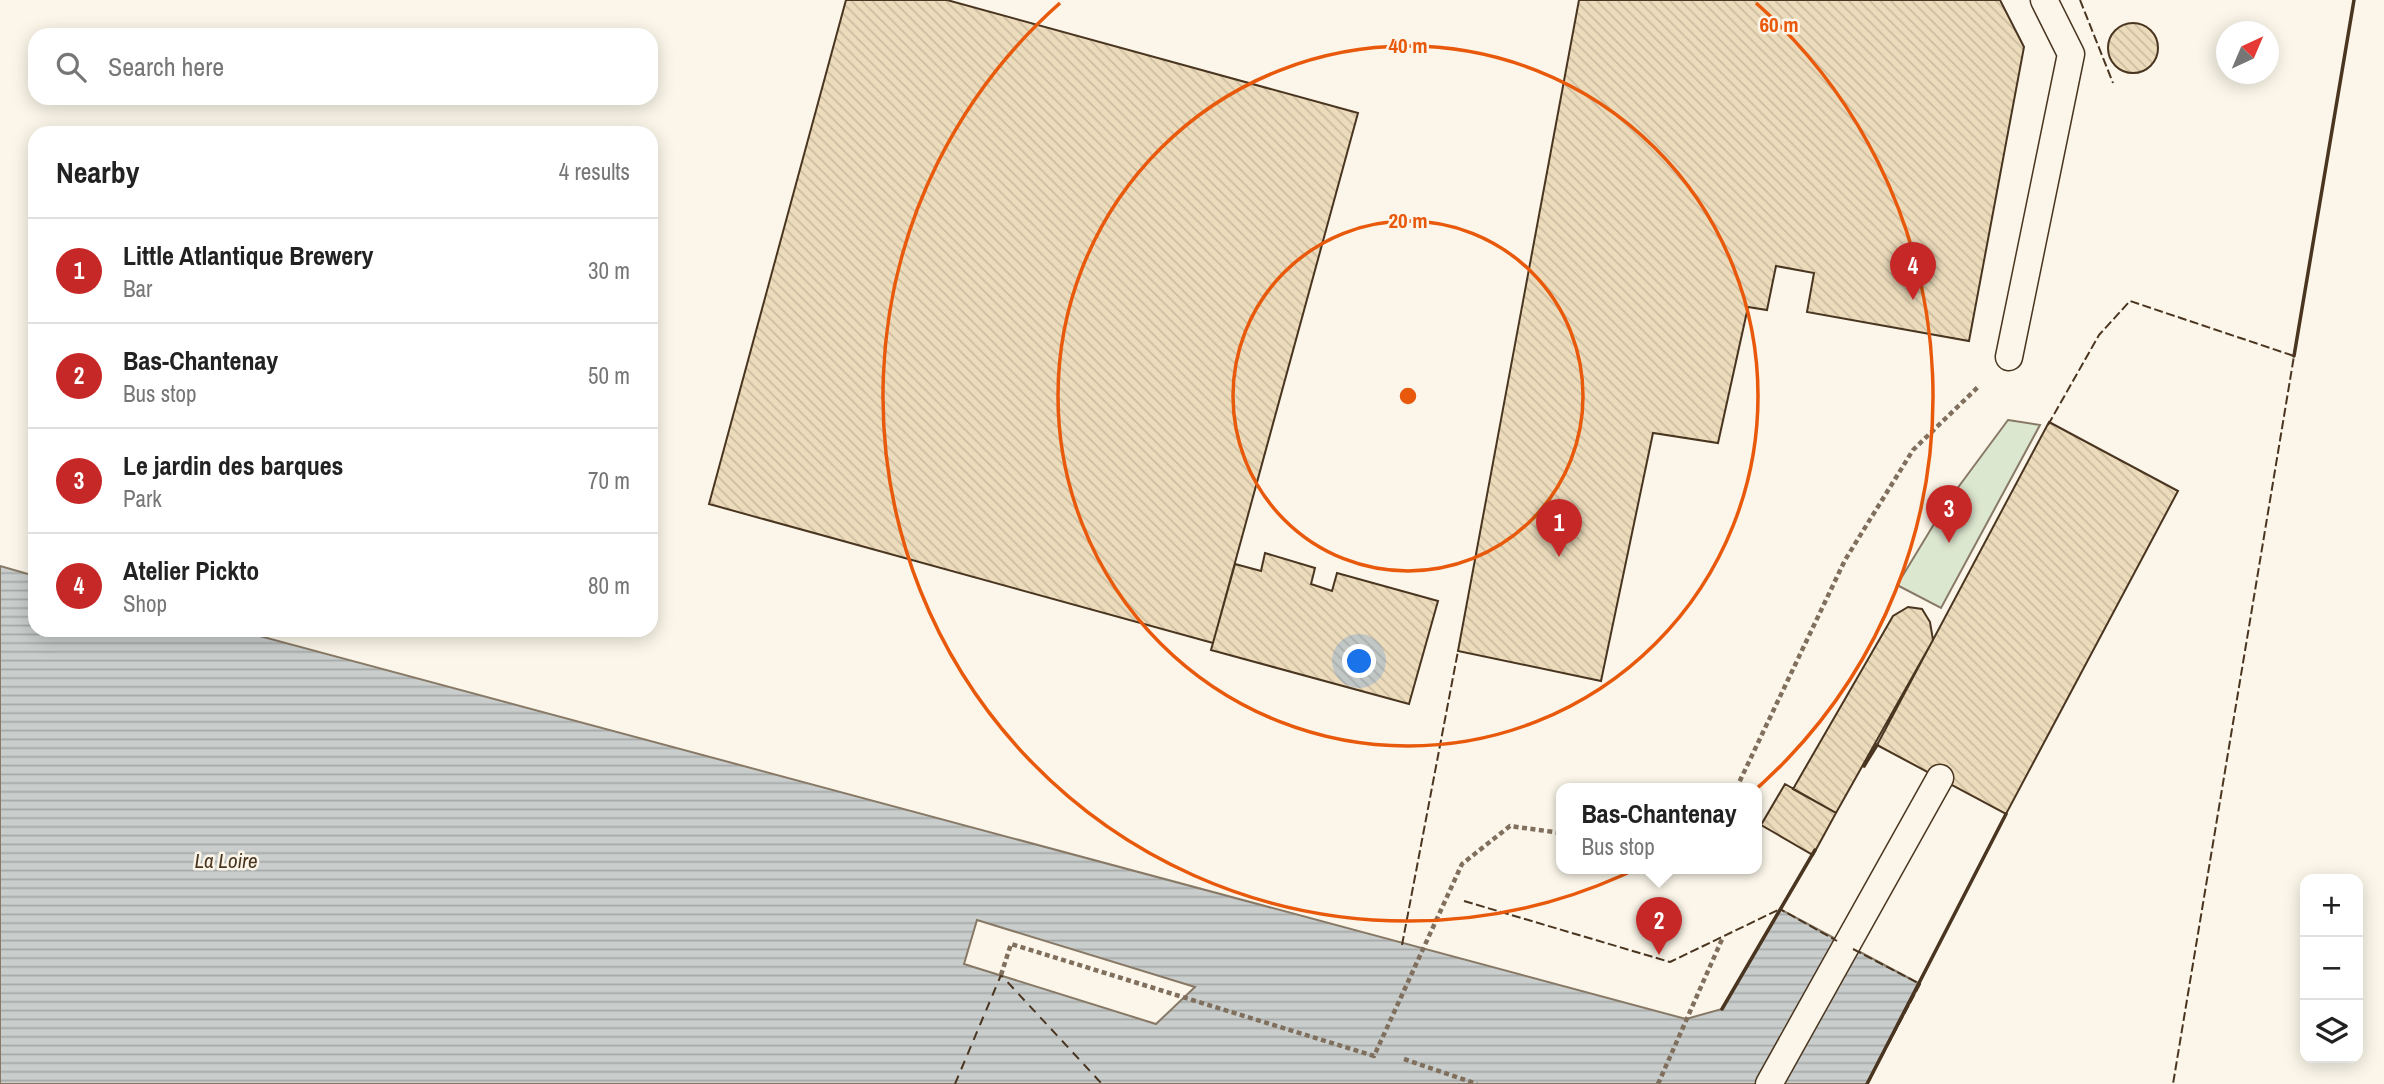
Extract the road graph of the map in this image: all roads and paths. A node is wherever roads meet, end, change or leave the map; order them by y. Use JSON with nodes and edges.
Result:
{"nodes":[{"id":1,"x":2043,"y":0,"type":"edge"},
{"id":2,"x":2009,"y":357,"type":"joint"},
{"id":3,"x":1940,"y":778,"type":"dead end"},
{"id":4,"x":1739,"y":783,"type":"edge"},
{"id":5,"x":1556,"y":832,"type":"edge"},
{"id":6,"x":1723,"y":937,"type":"dead end"},
{"id":7,"x":1001,"y":975,"type":"dead end"},
{"id":8,"x":1404,"y":1059,"type":"dead end"},
{"id":9,"x":1478,"y":1084,"type":"edge"},
{"id":10,"x":1658,"y":1084,"type":"edge"},
{"id":11,"x":1769,"y":1084,"type":"edge"}],
"edges":[{"from":1,"to":2,"type":"lane"},
{"from":2,"to":4,"type":"path"},
{"from":3,"to":11,"type":"lane"},
{"from":5,"to":7,"type":"path"},
{"from":6,"to":10,"type":"path"},
{"from":8,"to":9,"type":"path"}]}
